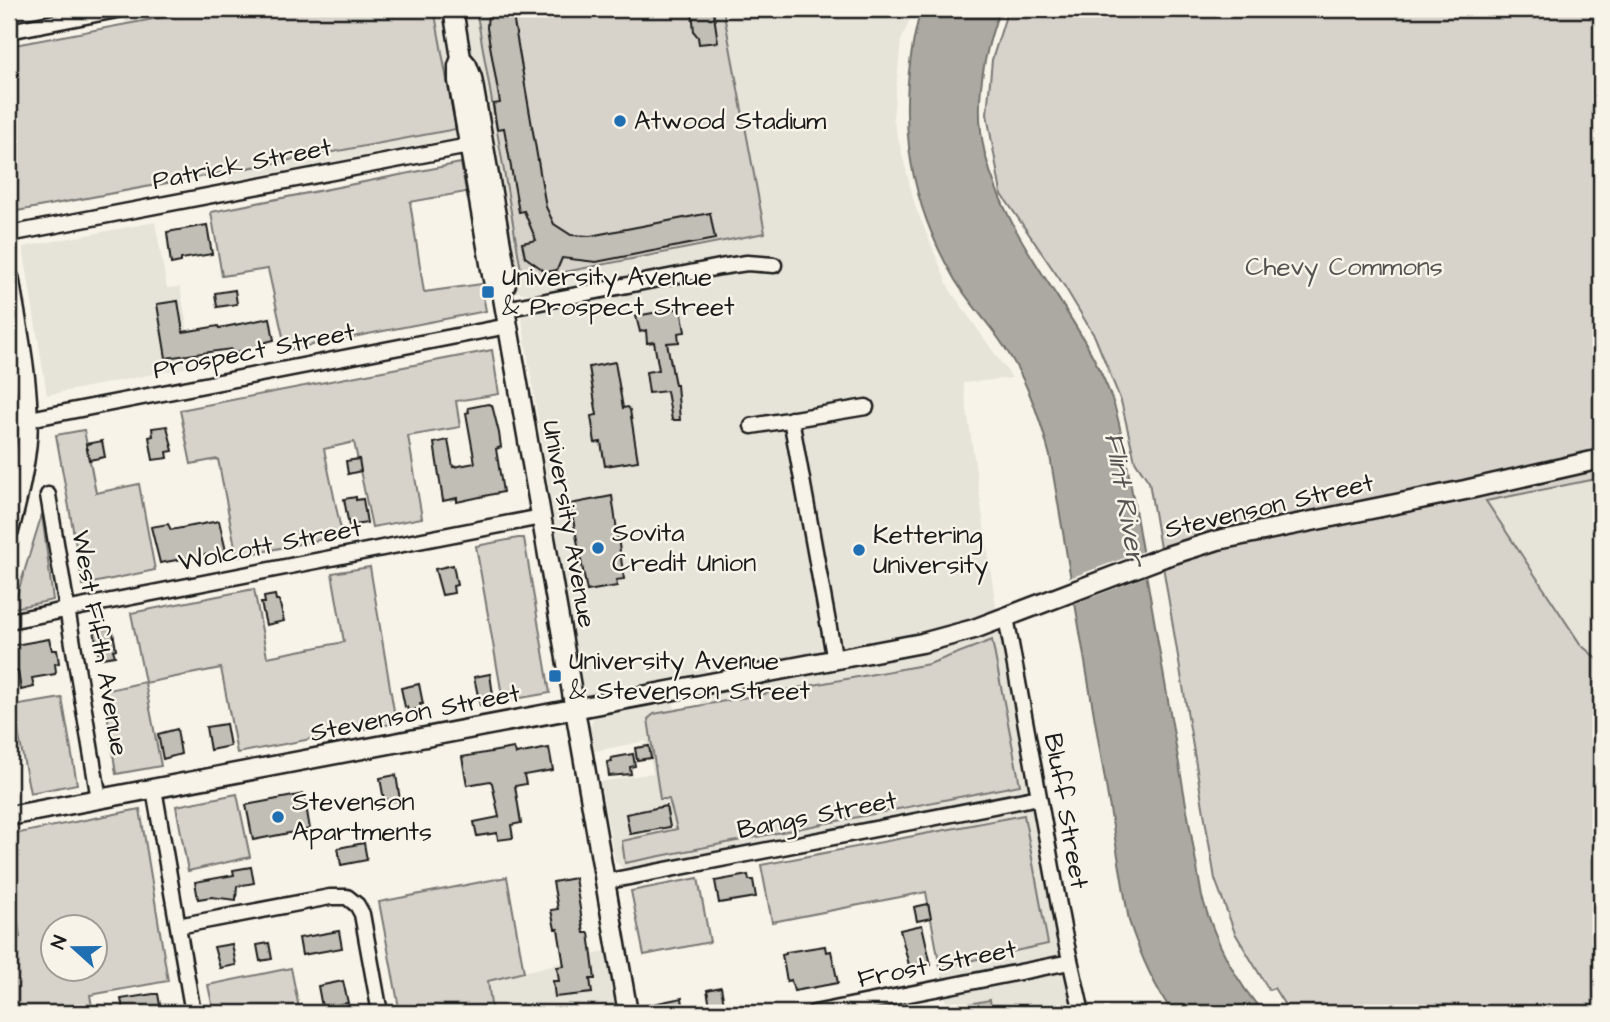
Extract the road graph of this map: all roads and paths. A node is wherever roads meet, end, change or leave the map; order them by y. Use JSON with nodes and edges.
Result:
{"nodes":[{"id":1,"x":122,"y":9,"type":"edge"},
{"id":2,"x":453,"y":9,"type":"edge"},
{"id":3,"x":9,"y":31,"type":"edge"},
{"id":4,"x":476,"y":144,"type":"junction"},
{"id":5,"x":9,"y":234,"type":"edge"},
{"id":6,"x":774,"y":265,"type":"dead end"},
{"id":7,"x":9,"y":279,"type":"edge"},
{"id":8,"x":505,"y":309,"type":"junction"},
{"id":9,"x":866,"y":407,"type":"dead end"},
{"id":10,"x":791,"y":419,"type":"junction"},
{"id":11,"x":18,"y":421,"type":"edge"},
{"id":12,"x":752,"y":426,"type":"dead end"},
{"id":13,"x":1601,"y":459,"type":"edge"},
{"id":14,"x":48,"y":495,"type":"dead end"},
{"id":15,"x":541,"y":517,"type":"junction"},
{"id":16,"x":9,"y":529,"type":"edge"},
{"id":17,"x":68,"y":609,"type":"junction"},
{"id":18,"x":1006,"y":617,"type":"junction"},
{"id":19,"x":9,"y":621,"type":"edge"},
{"id":20,"x":835,"y":661,"type":"junction"},
{"id":21,"x":574,"y":710,"type":"junction"},
{"id":22,"x":153,"y":789,"type":"junction"},
{"id":23,"x":1039,"y":797,"type":"junction"},
{"id":24,"x":99,"y":799,"type":"junction"},
{"id":25,"x":9,"y":816,"type":"edge"},
{"id":26,"x":604,"y":882,"type":"junction"},
{"id":27,"x":178,"y":926,"type":"junction"},
{"id":28,"x":1070,"y":962,"type":"junction"},
{"id":29,"x":193,"y":1013,"type":"edge"},
{"id":30,"x":380,"y":1013,"type":"edge"},
{"id":31,"x":628,"y":1013,"type":"edge"},
{"id":32,"x":814,"y":1013,"type":"edge"},
{"id":33,"x":1082,"y":1013,"type":"edge"}],
"edges":[{"from":1,"to":3,"type":"street"},
{"from":2,"to":4,"type":"street","name":"University Avenue"},
{"from":4,"to":5,"type":"street","name":"Patrick Street"},
{"from":4,"to":8,"type":"street","name":"University Avenue"},
{"from":6,"to":8,"type":"street","name":"Prospect Street"},
{"from":7,"to":11,"type":"main road"},
{"from":8,"to":11,"type":"street","name":"Prospect Street"},
{"from":8,"to":15,"type":"street","name":"University Avenue"},
{"from":9,"to":10,"type":"street"},
{"from":10,"to":12,"type":"street"},
{"from":10,"to":20,"type":"street"},
{"from":11,"to":16,"type":"main road"},
{"from":13,"to":18,"type":"street","name":"Stevenson Street"},
{"from":14,"to":17,"type":"street","name":"West Fifth Avenue"},
{"from":15,"to":17,"type":"street","name":"Wolcott Street"},
{"from":15,"to":21,"type":"street","name":"University Avenue"},
{"from":17,"to":19,"type":"street","name":"Wolcott Street"},
{"from":17,"to":24,"type":"street","name":"West Fifth Avenue"},
{"from":18,"to":20,"type":"street","name":"Stevenson Street"},
{"from":18,"to":23,"type":"street","name":"Bluff Street"},
{"from":20,"to":21,"type":"street","name":"Stevenson Street"},
{"from":21,"to":22,"type":"street","name":"Stevenson Street"},
{"from":21,"to":26,"type":"street","name":"University Avenue"},
{"from":22,"to":24,"type":"street","name":"Stevenson Street"},
{"from":22,"to":27,"type":"street"},
{"from":23,"to":26,"type":"street","name":"Bangs Street"},
{"from":23,"to":28,"type":"street","name":"Bluff Street"},
{"from":24,"to":25,"type":"street","name":"Stevenson Street"},
{"from":26,"to":31,"type":"street","name":"University Avenue"},
{"from":27,"to":29,"type":"street"},
{"from":27,"to":30,"type":"street"},
{"from":28,"to":32,"type":"street","name":"Frost Street"},
{"from":28,"to":33,"type":"street","name":"Bluff Street"}]}
